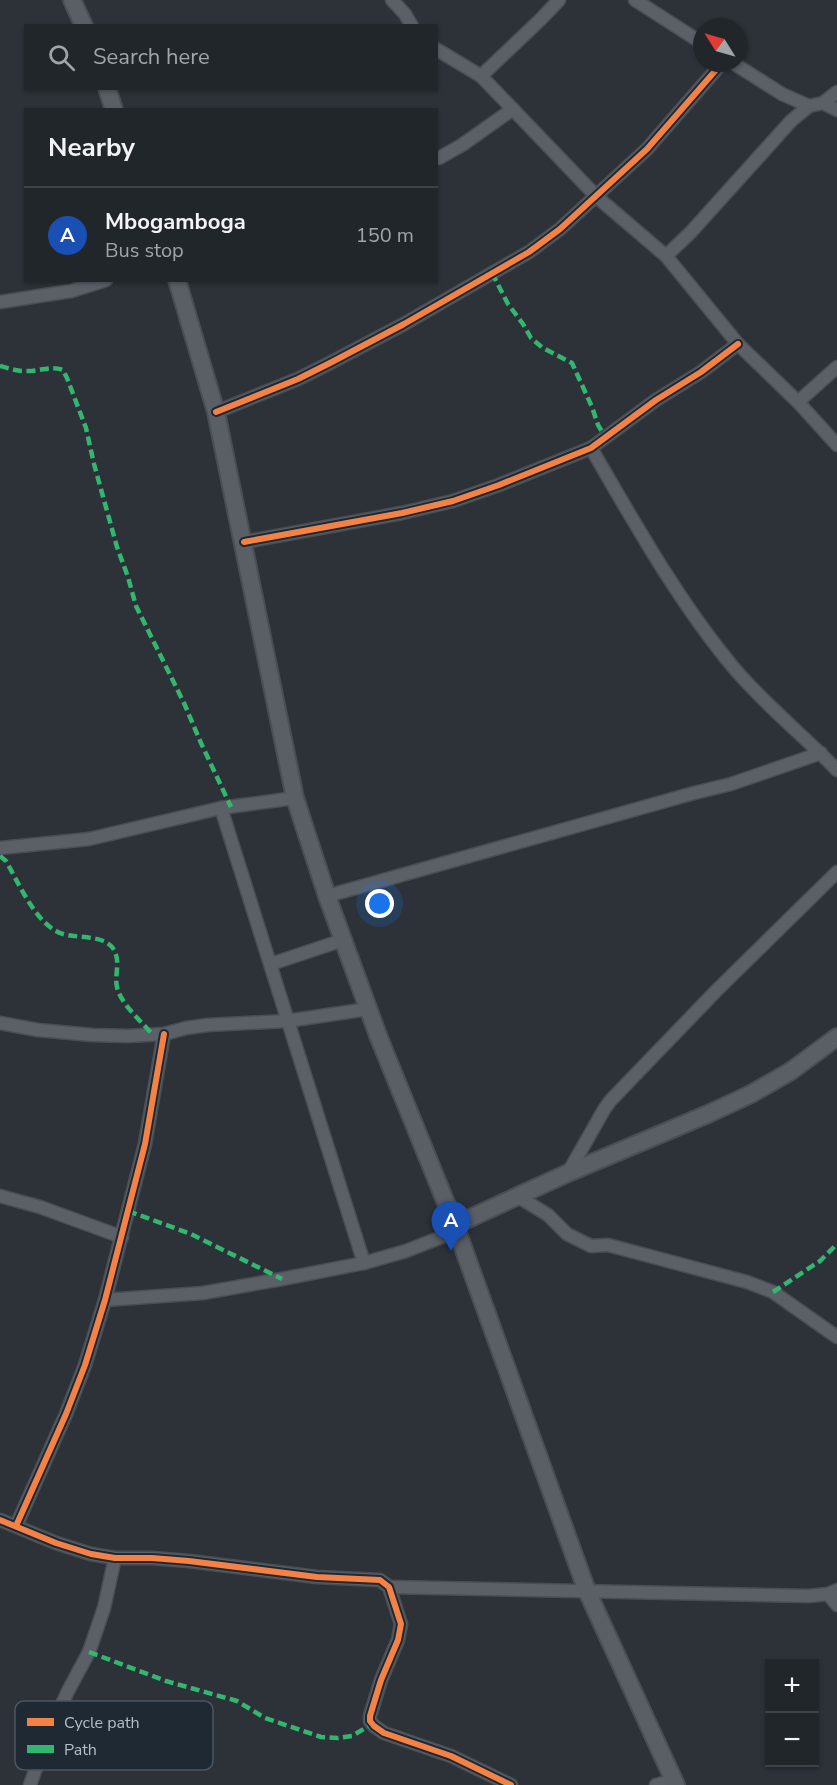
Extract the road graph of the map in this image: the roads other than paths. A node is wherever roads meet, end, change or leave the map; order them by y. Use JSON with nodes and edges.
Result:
{"nodes":[{"id":1,"x":72,"y":0,"type":"edge"},
{"id":2,"x":392,"y":0,"type":"edge"},
{"id":3,"x":559,"y":0,"type":"edge"},
{"id":4,"x":635,"y":0,"type":"edge"},
{"id":5,"x":83,"y":24,"type":"edge"},
{"id":6,"x":411,"y":24,"type":"edge"},
{"id":7,"x":693,"y":37,"type":"edge"},
{"id":8,"x":438,"y":50,"type":"edge"},
{"id":9,"x":714,"y":72,"type":"edge"},
{"id":10,"x":747,"y":72,"type":"edge"},
{"id":11,"x":482,"y":76,"type":"junction"},
{"id":12,"x":108,"y":90,"type":"edge"},
{"id":13,"x":837,"y":92,"type":"edge"},
{"id":14,"x":823,"y":103,"type":"junction"},
{"id":15,"x":809,"y":106,"type":"junction"},
{"id":16,"x":113,"y":108,"type":"edge"},
{"id":17,"x":513,"y":109,"type":"junction"},
{"id":18,"x":837,"y":110,"type":"edge"},
{"id":19,"x":439,"y":158,"type":"dead end"},
{"id":20,"x":597,"y":197,"type":"junction"},
{"id":21,"x":666,"y":256,"type":"junction"},
{"id":22,"x":100,"y":282,"type":"edge"},
{"id":23,"x":178,"y":282,"type":"edge"},
{"id":24,"x":0,"y":302,"type":"edge"},
{"id":25,"x":738,"y":344,"type":"junction"},
{"id":26,"x":837,"y":367,"type":"edge"},
{"id":27,"x":798,"y":402,"type":"junction"},
{"id":28,"x":216,"y":412,"type":"junction"},
{"id":29,"x":837,"y":445,"type":"edge"},
{"id":30,"x":591,"y":448,"type":"junction"},
{"id":31,"x":244,"y":542,"type":"junction"},
{"id":32,"x":820,"y":753,"type":"junction"},
{"id":33,"x":837,"y":770,"type":"edge"},
{"id":34,"x":296,"y":798,"type":"junction"},
{"id":35,"x":221,"y":808,"type":"junction"},
{"id":36,"x":0,"y":848,"type":"edge"},
{"id":37,"x":837,"y":872,"type":"edge"},
{"id":38,"x":327,"y":896,"type":"junction"},
{"id":39,"x":343,"y":940,"type":"junction"},
{"id":40,"x":271,"y":964,"type":"junction"},
{"id":41,"x":368,"y":1009,"type":"junction"},
{"id":42,"x":287,"y":1022,"type":"junction"},
{"id":43,"x":0,"y":1023,"type":"edge"},
{"id":44,"x":164,"y":1034,"type":"junction"},
{"id":45,"x":837,"y":1037,"type":"edge"},
{"id":46,"x":568,"y":1173,"type":"junction"},
{"id":47,"x":0,"y":1196,"type":"edge"},
{"id":48,"x":517,"y":1196,"type":"junction"},
{"id":49,"x":456,"y":1228,"type":"junction"},
{"id":50,"x":122,"y":1237,"type":"junction"},
{"id":51,"x":364,"y":1263,"type":"junction"},
{"id":52,"x":105,"y":1300,"type":"junction"},
{"id":53,"x":837,"y":1337,"type":"edge"},
{"id":54,"x":0,"y":1520,"type":"edge"},
{"id":55,"x":16,"y":1526,"type":"junction"},
{"id":56,"x":115,"y":1558,"type":"junction"},
{"id":57,"x":388,"y":1587,"type":"junction"},
{"id":58,"x":587,"y":1591,"type":"junction"},
{"id":59,"x":833,"y":1592,"type":"edge"},
{"id":60,"x":837,"y":1605,"type":"edge"},
{"id":61,"x":63,"y":1701,"type":"edge"},
{"id":62,"x":35,"y":1770,"type":"edge"},
{"id":63,"x":675,"y":1783,"type":"edge"},
{"id":64,"x":30,"y":1785,"type":"edge"},
{"id":65,"x":511,"y":1785,"type":"edge"},
{"id":66,"x":656,"y":1785,"type":"edge"}],
"edges":[{"from":1,"to":5,"type":"main road"},
{"from":2,"to":6,"type":"street"},
{"from":3,"to":11,"type":"street"},
{"from":4,"to":7,"type":"street"},
{"from":8,"to":11,"type":"street"},
{"from":9,"to":20,"type":"street"},
{"from":10,"to":15,"type":"street"},
{"from":11,"to":17,"type":"street"},
{"from":12,"to":16,"type":"main road"},
{"from":13,"to":14,"type":"street"},
{"from":14,"to":15,"type":"street"},
{"from":14,"to":18,"type":"street"},
{"from":15,"to":21,"type":"street"},
{"from":17,"to":19,"type":"street"},
{"from":17,"to":20,"type":"street"},
{"from":20,"to":21,"type":"street"},
{"from":20,"to":28,"type":"street"},
{"from":21,"to":25,"type":"street"},
{"from":22,"to":24,"type":"street"},
{"from":23,"to":28,"type":"main road"},
{"from":25,"to":27,"type":"street"},
{"from":25,"to":30,"type":"street"},
{"from":26,"to":27,"type":"street"},
{"from":27,"to":29,"type":"street"},
{"from":28,"to":31,"type":"main road"},
{"from":30,"to":31,"type":"street"},
{"from":30,"to":32,"type":"street"},
{"from":31,"to":34,"type":"main road"},
{"from":32,"to":33,"type":"street"},
{"from":32,"to":38,"type":"street"},
{"from":34,"to":35,"type":"street"},
{"from":34,"to":38,"type":"main road"},
{"from":35,"to":36,"type":"street"},
{"from":35,"to":40,"type":"street"},
{"from":37,"to":46,"type":"street"},
{"from":38,"to":39,"type":"main road"},
{"from":39,"to":40,"type":"street"},
{"from":39,"to":41,"type":"main road"},
{"from":40,"to":42,"type":"street"},
{"from":41,"to":42,"type":"street"},
{"from":41,"to":49,"type":"main road"},
{"from":42,"to":44,"type":"street"},
{"from":42,"to":51,"type":"street"},
{"from":43,"to":44,"type":"street"},
{"from":44,"to":50,"type":"street"},
{"from":45,"to":46,"type":"main road"},
{"from":46,"to":48,"type":"main road"},
{"from":47,"to":50,"type":"street"},
{"from":48,"to":49,"type":"main road"},
{"from":48,"to":53,"type":"street"},
{"from":49,"to":51,"type":"street"},
{"from":49,"to":58,"type":"main road"},
{"from":50,"to":52,"type":"street"},
{"from":51,"to":52,"type":"street"},
{"from":52,"to":55,"type":"street"},
{"from":54,"to":55,"type":"street"},
{"from":55,"to":56,"type":"street"},
{"from":56,"to":57,"type":"street"},
{"from":56,"to":61,"type":"street"},
{"from":57,"to":58,"type":"street"},
{"from":57,"to":65,"type":"street"},
{"from":58,"to":59,"type":"street"},
{"from":58,"to":63,"type":"main road"},
{"from":59,"to":60,"type":"street"},
{"from":62,"to":64,"type":"street"},
{"from":63,"to":66,"type":"street"}]}
